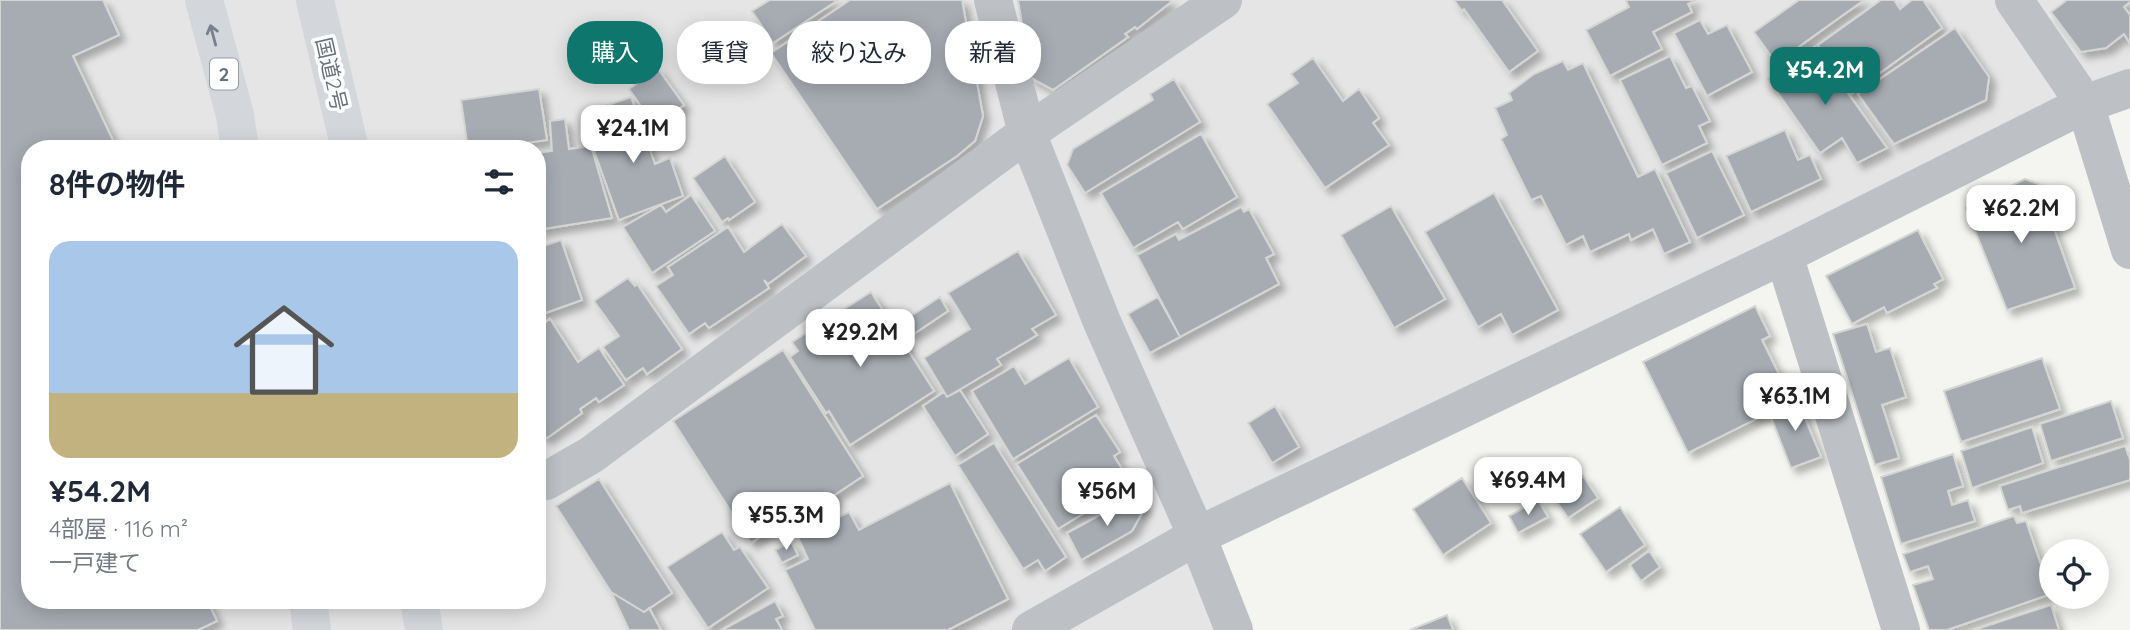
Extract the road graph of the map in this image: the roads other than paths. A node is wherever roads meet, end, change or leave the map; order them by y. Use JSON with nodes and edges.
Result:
{"nodes":[{"id":1,"x":204,"y":0,"type":"edge"},
{"id":2,"x":315,"y":0,"type":"edge"},
{"id":3,"x":993,"y":0,"type":"edge"},
{"id":4,"x":1223,"y":0,"type":"edge"},
{"id":5,"x":2014,"y":0,"type":"edge"},
{"id":6,"x":2130,"y":88,"type":"edge"},
{"id":7,"x":2085,"y":104,"type":"junction"},
{"id":8,"x":1027,"y":133,"type":"junction"},
{"id":9,"x":239,"y":140,"type":"edge"},
{"id":10,"x":348,"y":140,"type":"edge"},
{"id":11,"x":2130,"y":250,"type":"edge"},
{"id":12,"x":1784,"y":255,"type":"junction"},
{"id":13,"x":546,"y":480,"type":"edge"},
{"id":14,"x":1198,"y":536,"type":"junction"},
{"id":15,"x":309,"y":609,"type":"edge"},
{"id":16,"x":420,"y":609,"type":"edge"},
{"id":17,"x":312,"y":630,"type":"edge"},
{"id":18,"x":424,"y":630,"type":"edge"},
{"id":19,"x":1031,"y":630,"type":"edge"},
{"id":20,"x":1234,"y":630,"type":"edge"},
{"id":21,"x":1901,"y":630,"type":"edge"}],
"edges":[{"from":9,"to":1,"type":"highway","number":"2","one_way":true},
{"from":2,"to":10,"type":"highway","name":"国道2号"},
{"from":3,"to":8,"type":"street"},
{"from":4,"to":8,"type":"street"},
{"from":5,"to":7,"type":"street"},
{"from":6,"to":7,"type":"street"},
{"from":7,"to":11,"type":"street"},
{"from":7,"to":12,"type":"street"},
{"from":8,"to":13,"type":"street"},
{"from":8,"to":14,"type":"street"},
{"from":12,"to":14,"type":"street"},
{"from":12,"to":21,"type":"street"},
{"from":14,"to":19,"type":"street"},
{"from":14,"to":20,"type":"street"},
{"from":15,"to":17,"type":"highway"},
{"from":16,"to":18,"type":"highway"}]}
